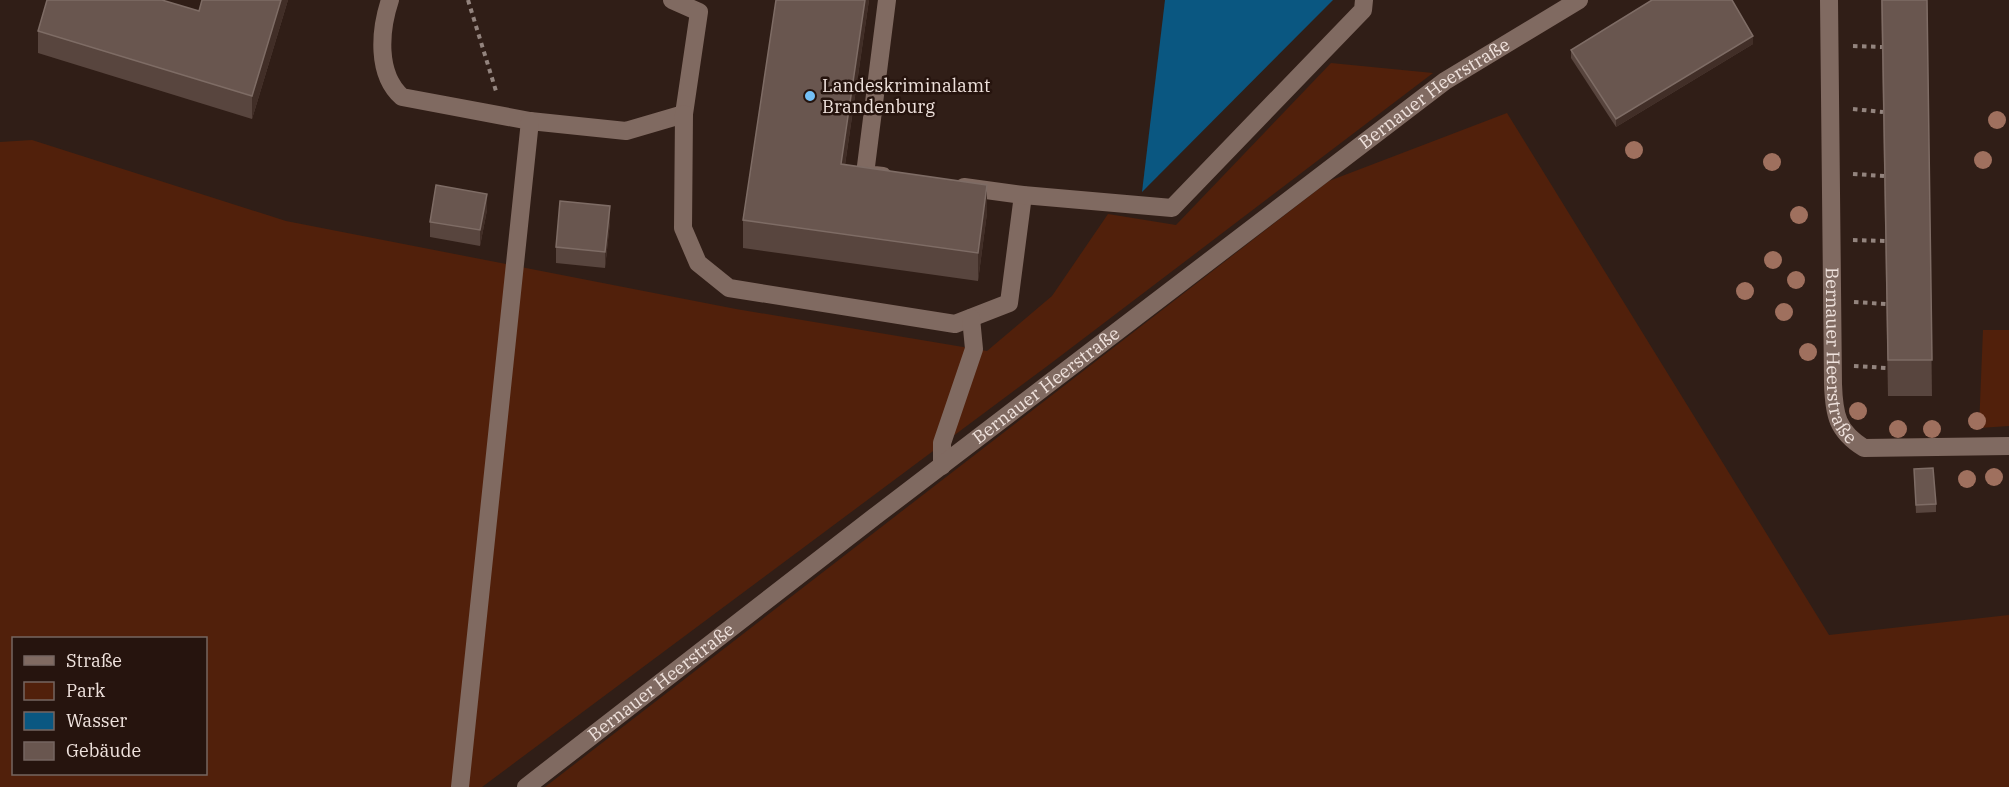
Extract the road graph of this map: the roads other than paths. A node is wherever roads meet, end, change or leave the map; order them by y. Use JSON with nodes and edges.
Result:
{"nodes":[{"id":1,"x":390,"y":0,"type":"edge"},
{"id":2,"x":672,"y":0,"type":"edge"},
{"id":3,"x":887,"y":0,"type":"edge"},
{"id":4,"x":1364,"y":0,"type":"edge"},
{"id":5,"x":1579,"y":0,"type":"edge"},
{"id":6,"x":1828,"y":0,"type":"edge"},
{"id":7,"x":684,"y":114,"type":"junction"},
{"id":8,"x":530,"y":121,"type":"junction"},
{"id":9,"x":897,"y":178,"type":"edge"},
{"id":10,"x":949,"y":185,"type":"edge"},
{"id":11,"x":1023,"y":195,"type":"junction"},
{"id":12,"x":971,"y":318,"type":"junction"},
{"id":13,"x":2009,"y":446,"type":"edge"},
{"id":14,"x":942,"y":466,"type":"junction"},
{"id":15,"x":460,"y":787,"type":"edge"},
{"id":16,"x":526,"y":787,"type":"edge"}],
"edges":[{"from":1,"to":8,"type":"street"},
{"from":2,"to":7,"type":"street"},
{"from":3,"to":9,"type":"street"},
{"from":4,"to":11,"type":"street"},
{"from":5,"to":14,"type":"street","name":"Bernauer Heerstraße"},
{"from":6,"to":13,"type":"street","name":"Bernauer Heerstraße"},
{"from":7,"to":8,"type":"street"},
{"from":7,"to":12,"type":"street"},
{"from":8,"to":15,"type":"street"},
{"from":10,"to":11,"type":"street"},
{"from":11,"to":12,"type":"street"},
{"from":12,"to":14,"type":"street"},
{"from":14,"to":16,"type":"street","name":"Bernauer Heerstraße"}]}
